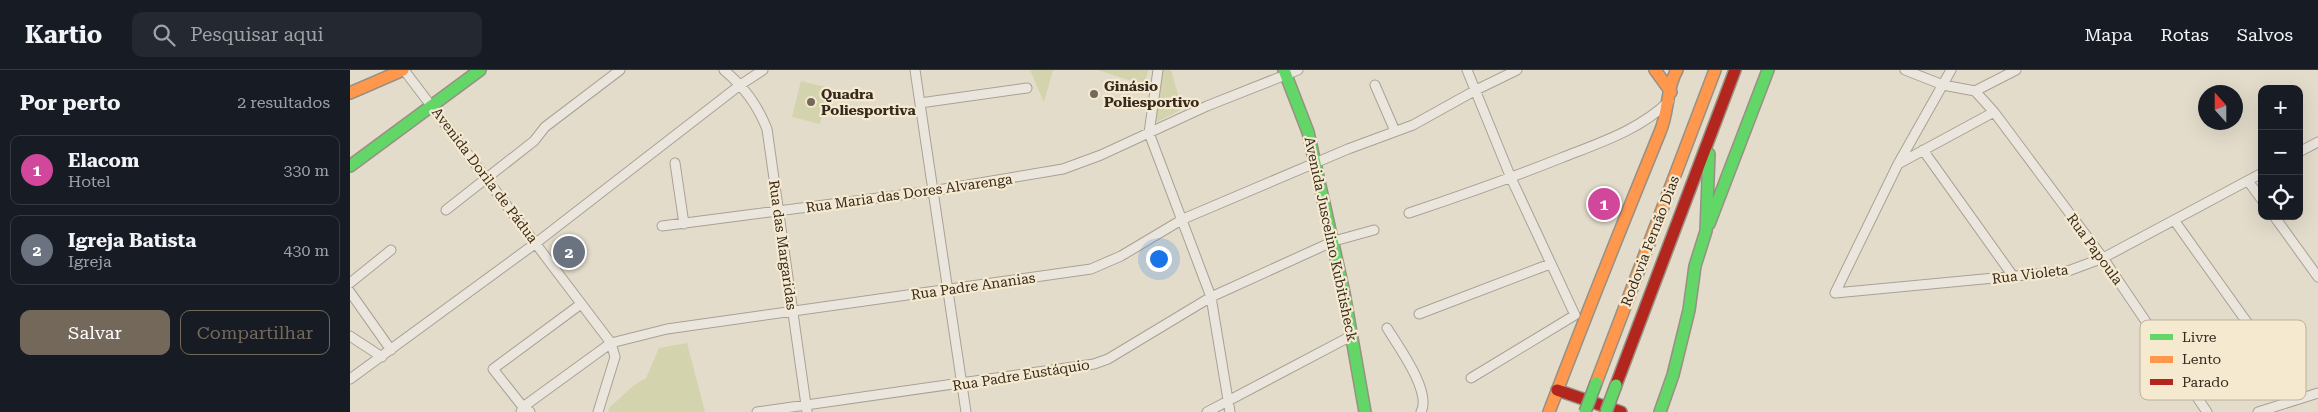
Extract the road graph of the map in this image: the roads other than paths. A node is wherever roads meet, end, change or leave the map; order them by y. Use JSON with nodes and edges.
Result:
{"nodes":[{"id":1,"x":404,"y":70,"type":"edge"},
{"id":2,"x":480,"y":70,"type":"edge"},
{"id":3,"x":620,"y":70,"type":"edge"},
{"id":4,"x":724,"y":70,"type":"edge"},
{"id":5,"x":763,"y":70,"type":"edge"},
{"id":6,"x":915,"y":70,"type":"edge"},
{"id":7,"x":1158,"y":70,"type":"edge"},
{"id":8,"x":1298,"y":70,"type":"edge"},
{"id":9,"x":1467,"y":70,"type":"edge"},
{"id":10,"x":1517,"y":70,"type":"edge"},
{"id":11,"x":1655,"y":70,"type":"edge"},
{"id":12,"x":1677,"y":70,"type":"edge"},
{"id":13,"x":1715,"y":70,"type":"edge"},
{"id":14,"x":1735,"y":70,"type":"edge"},
{"id":15,"x":1768,"y":70,"type":"edge"},
{"id":16,"x":1905,"y":70,"type":"edge"},
{"id":17,"x":1951,"y":70,"type":"edge"},
{"id":18,"x":2016,"y":70,"type":"edge"},
{"id":19,"x":1284,"y":72,"type":"edge"},
{"id":20,"x":740,"y":84,"type":"junction"},
{"id":21,"x":1375,"y":85,"type":"dead end"},
{"id":22,"x":1943,"y":85,"type":"junction"},
{"id":23,"x":1027,"y":88,"type":"dead end"},
{"id":24,"x":1476,"y":90,"type":"junction"},
{"id":25,"x":1976,"y":91,"type":"junction"},
{"id":26,"x":350,"y":93,"type":"edge"},
{"id":27,"x":1670,"y":101,"type":"junction"},
{"id":28,"x":920,"y":103,"type":"junction"},
{"id":29,"x":432,"y":104,"type":"junction"},
{"id":30,"x":1994,"y":112,"type":"junction"},
{"id":31,"x":1717,"y":118,"type":"junction"},
{"id":32,"x":1395,"y":131,"type":"junction"},
{"id":33,"x":1149,"y":133,"type":"junction"},
{"id":34,"x":2318,"y":142,"type":"edge"},
{"id":35,"x":1923,"y":150,"type":"junction"},
{"id":36,"x":2303,"y":150,"type":"edge"},
{"id":37,"x":675,"y":163,"type":"dead end"},
{"id":38,"x":1313,"y":163,"type":"junction"},
{"id":39,"x":1898,"y":164,"type":"junction"},
{"id":40,"x":350,"y":166,"type":"edge"},
{"id":41,"x":2258,"y":175,"type":"edge"},
{"id":42,"x":1511,"y":178,"type":"junction"},
{"id":43,"x":487,"y":179,"type":"junction"},
{"id":44,"x":2248,"y":181,"type":"junction"},
{"id":45,"x":932,"y":191,"type":"junction"},
{"id":46,"x":2258,"y":195,"type":"edge"},
{"id":47,"x":446,"y":210,"type":"dead end"},
{"id":48,"x":777,"y":211,"type":"junction"},
{"id":49,"x":1409,"y":213,"type":"dead end"},
{"id":50,"x":1183,"y":219,"type":"junction"},
{"id":51,"x":2174,"y":220,"type":"junction"},
{"id":52,"x":2277,"y":220,"type":"edge"},
{"id":53,"x":684,"y":224,"type":"junction"},
{"id":54,"x":662,"y":226,"type":"dead end"},
{"id":55,"x":1374,"y":230,"type":"dead end"},
{"id":56,"x":1706,"y":231,"type":"junction"},
{"id":57,"x":1334,"y":241,"type":"junction"},
{"id":58,"x":536,"y":243,"type":"junction"},
{"id":59,"x":391,"y":250,"type":"dead end"},
{"id":60,"x":2103,"y":258,"type":"junction"},
{"id":61,"x":1550,"y":264,"type":"junction"},
{"id":62,"x":2013,"y":276,"type":"junction"},
{"id":63,"x":2318,"y":277,"type":"edge"},
{"id":64,"x":350,"y":283,"type":"edge"},
{"id":65,"x":947,"y":290,"type":"junction"},
{"id":66,"x":350,"y":292,"type":"edge"},
{"id":67,"x":1211,"y":297,"type":"junction"},
{"id":68,"x":581,"y":304,"type":"junction"},
{"id":69,"x":792,"y":312,"type":"junction"},
{"id":70,"x":1419,"y":314,"type":"dead end"},
{"id":71,"x":2145,"y":320,"type":"edge"},
{"id":72,"x":2245,"y":320,"type":"edge"},
{"id":73,"x":1387,"y":328,"type":"dead end"},
{"id":74,"x":1353,"y":335,"type":"junction"},
{"id":75,"x":350,"y":336,"type":"edge"},
{"id":76,"x":611,"y":343,"type":"junction"},
{"id":77,"x":391,"y":350,"type":"junction"},
{"id":78,"x":382,"y":357,"type":"junction"},
{"id":79,"x":1471,"y":378,"type":"dead end"},
{"id":80,"x":350,"y":380,"type":"edge"},
{"id":81,"x":962,"y":384,"type":"junction"},
{"id":82,"x":1558,"y":390,"type":"junction"},
{"id":83,"x":2318,"y":393,"type":"edge"},
{"id":84,"x":2306,"y":397,"type":"edge"},
{"id":85,"x":1228,"y":400,"type":"junction"},
{"id":86,"x":2199,"y":400,"type":"edge"},
{"id":87,"x":2295,"y":400,"type":"edge"},
{"id":88,"x":806,"y":409,"type":"edge"},
{"id":89,"x":525,"y":410,"type":"edge"},
{"id":90,"x":598,"y":412,"type":"edge"},
{"id":91,"x":757,"y":412,"type":"edge"},
{"id":92,"x":966,"y":412,"type":"edge"},
{"id":93,"x":1207,"y":412,"type":"edge"},
{"id":94,"x":1230,"y":412,"type":"edge"},
{"id":95,"x":1365,"y":412,"type":"edge"},
{"id":96,"x":1421,"y":412,"type":"edge"},
{"id":97,"x":1549,"y":412,"type":"edge"},
{"id":98,"x":1585,"y":412,"type":"edge"},
{"id":99,"x":1606,"y":412,"type":"edge"},
{"id":100,"x":1621,"y":412,"type":"edge"},
{"id":101,"x":1660,"y":412,"type":"edge"},
{"id":102,"x":2207,"y":412,"type":"edge"},
{"id":103,"x":2258,"y":412,"type":"edge"}],
"edges":[{"from":1,"to":26,"type":"main road"},
{"from":1,"to":29,"type":"street","name":"Avenida Dorila de Pádua"},
{"from":2,"to":29,"type":"main road"},
{"from":3,"to":43,"type":"street"},
{"from":4,"to":20,"type":"street","name":"Rua das Margaridas"},
{"from":5,"to":20,"type":"street"},
{"from":6,"to":28,"type":"street"},
{"from":7,"to":33,"type":"street"},
{"from":8,"to":19,"type":"street","name":"Rua Maria das Dores Alvarenga"},
{"from":9,"to":24,"type":"street"},
{"from":10,"to":24,"type":"street","name":"Rua Padre Ananias"},
{"from":11,"to":27,"type":"main road"},
{"from":12,"to":27,"type":"main road"},
{"from":13,"to":98,"type":"main road","name":"Rodovia Fernão Dias","bridge":true},
{"from":14,"to":31,"type":"main road","name":"Rodovia Fernão Dias"},
{"from":15,"to":56,"type":"main road"},
{"from":16,"to":22,"type":"street"},
{"from":17,"to":22,"type":"street"},
{"from":18,"to":25,"type":"street"},
{"from":19,"to":33,"type":"street","name":"Rua Maria das Dores Alvarenga"},
{"from":19,"to":38,"type":"main road","name":"Avenida Juscelino Kubitisheck"},
{"from":20,"to":48,"type":"street","name":"Rua das Margaridas"},
{"from":20,"to":58,"type":"street"},
{"from":21,"to":32,"type":"street"},
{"from":22,"to":25,"type":"street"},
{"from":22,"to":39,"type":"street"},
{"from":23,"to":28,"type":"street"},
{"from":24,"to":32,"type":"street","name":"Rua Padre Ananias"},
{"from":24,"to":42,"type":"street"},
{"from":25,"to":30,"type":"street","name":"Rua Papoula"},
{"from":27,"to":42,"type":"street"},
{"from":27,"to":82,"type":"main road"},
{"from":28,"to":45,"type":"street"},
{"from":29,"to":40,"type":"main road"},
{"from":29,"to":43,"type":"street","name":"Avenida Dorila de Pádua"},
{"from":30,"to":35,"type":"street"},
{"from":30,"to":60,"type":"street","name":"Rua Papoula"},
{"from":31,"to":56,"type":"main road"},
{"from":31,"to":99,"type":"main road","name":"Rodovia Fernão Dias","bridge":true},
{"from":32,"to":38,"type":"street","name":"Rua Padre Ananias"},
{"from":33,"to":45,"type":"street","name":"Rua Maria das Dores Alvarenga"},
{"from":33,"to":50,"type":"street"},
{"from":34,"to":36,"type":"street"},
{"from":35,"to":39,"type":"street"},
{"from":35,"to":62,"type":"street"},
{"from":37,"to":53,"type":"street"},
{"from":38,"to":50,"type":"street","name":"Rua Padre Ananias"},
{"from":38,"to":57,"type":"main road","name":"Avenida Juscelino Kubitisheck"},
{"from":39,"to":62,"type":"street","name":"Rua Violeta"},
{"from":41,"to":44,"type":"street","name":"Rua Violeta"},
{"from":42,"to":49,"type":"street"},
{"from":42,"to":61,"type":"street"},
{"from":43,"to":47,"type":"street"},
{"from":43,"to":58,"type":"street","name":"Avenida Dorila de Pádua"},
{"from":44,"to":46,"type":"street"},
{"from":44,"to":51,"type":"street","name":"Rua Violeta"},
{"from":45,"to":48,"type":"street","name":"Rua Maria das Dores Alvarenga"},
{"from":45,"to":65,"type":"street"},
{"from":48,"to":53,"type":"street","name":"Rua Maria das Dores Alvarenga"},
{"from":48,"to":69,"type":"street","name":"Rua das Margaridas"},
{"from":50,"to":65,"type":"street","name":"Rua Padre Ananias"},
{"from":50,"to":67,"type":"street"},
{"from":51,"to":60,"type":"street","name":"Rua Violeta"},
{"from":51,"to":72,"type":"street"},
{"from":52,"to":63,"type":"street"},
{"from":53,"to":54,"type":"street","name":"Rua Maria das Dores Alvarenga"},
{"from":55,"to":57,"type":"street","name":"Rua Padre Eustáquio"},
{"from":56,"to":101,"type":"main road"},
{"from":57,"to":67,"type":"street","name":"Rua Padre Eustáquio"},
{"from":57,"to":74,"type":"main road","name":"Avenida Juscelino Kubitisheck"},
{"from":58,"to":68,"type":"street","name":"Avenida Dorila de Pádua"},
{"from":58,"to":77,"type":"street"},
{"from":59,"to":64,"type":"street"},
{"from":60,"to":62,"type":"street","name":"Rua Violeta"},
{"from":60,"to":71,"type":"street","name":"Rua Papoula"},
{"from":61,"to":70,"type":"street"},
{"from":61,"to":79,"type":"street"},
{"from":65,"to":69,"type":"street","name":"Rua Padre Ananias"},
{"from":65,"to":81,"type":"street"},
{"from":66,"to":77,"type":"street"},
{"from":67,"to":81,"type":"street","name":"Rua Padre Eustáquio"},
{"from":67,"to":85,"type":"street"},
{"from":68,"to":76,"type":"street","name":"Avenida Dorila de Pádua"},
{"from":68,"to":89,"type":"street"},
{"from":69,"to":76,"type":"street","name":"Rua Padre Ananias"},
{"from":69,"to":88,"type":"street","name":"Rua das Margaridas"},
{"from":73,"to":96,"type":"street"},
{"from":74,"to":85,"type":"street"},
{"from":74,"to":95,"type":"main road","name":"Avenida Juscelino Kubitisheck"},
{"from":75,"to":78,"type":"street"},
{"from":76,"to":89,"type":"street"},
{"from":76,"to":90,"type":"street"},
{"from":77,"to":78,"type":"street"},
{"from":78,"to":80,"type":"street"},
{"from":81,"to":88,"type":"street","name":"Rua Padre Eustáquio"},
{"from":81,"to":92,"type":"street"},
{"from":82,"to":97,"type":"main road"},
{"from":82,"to":100,"type":"main road"},
{"from":83,"to":84,"type":"street"},
{"from":85,"to":93,"type":"street"},
{"from":85,"to":94,"type":"street"},
{"from":86,"to":102,"type":"street","name":"Rua Papoula"},
{"from":87,"to":103,"type":"street"},
{"from":88,"to":91,"type":"street","name":"Rua Padre Eustáquio"}]}
